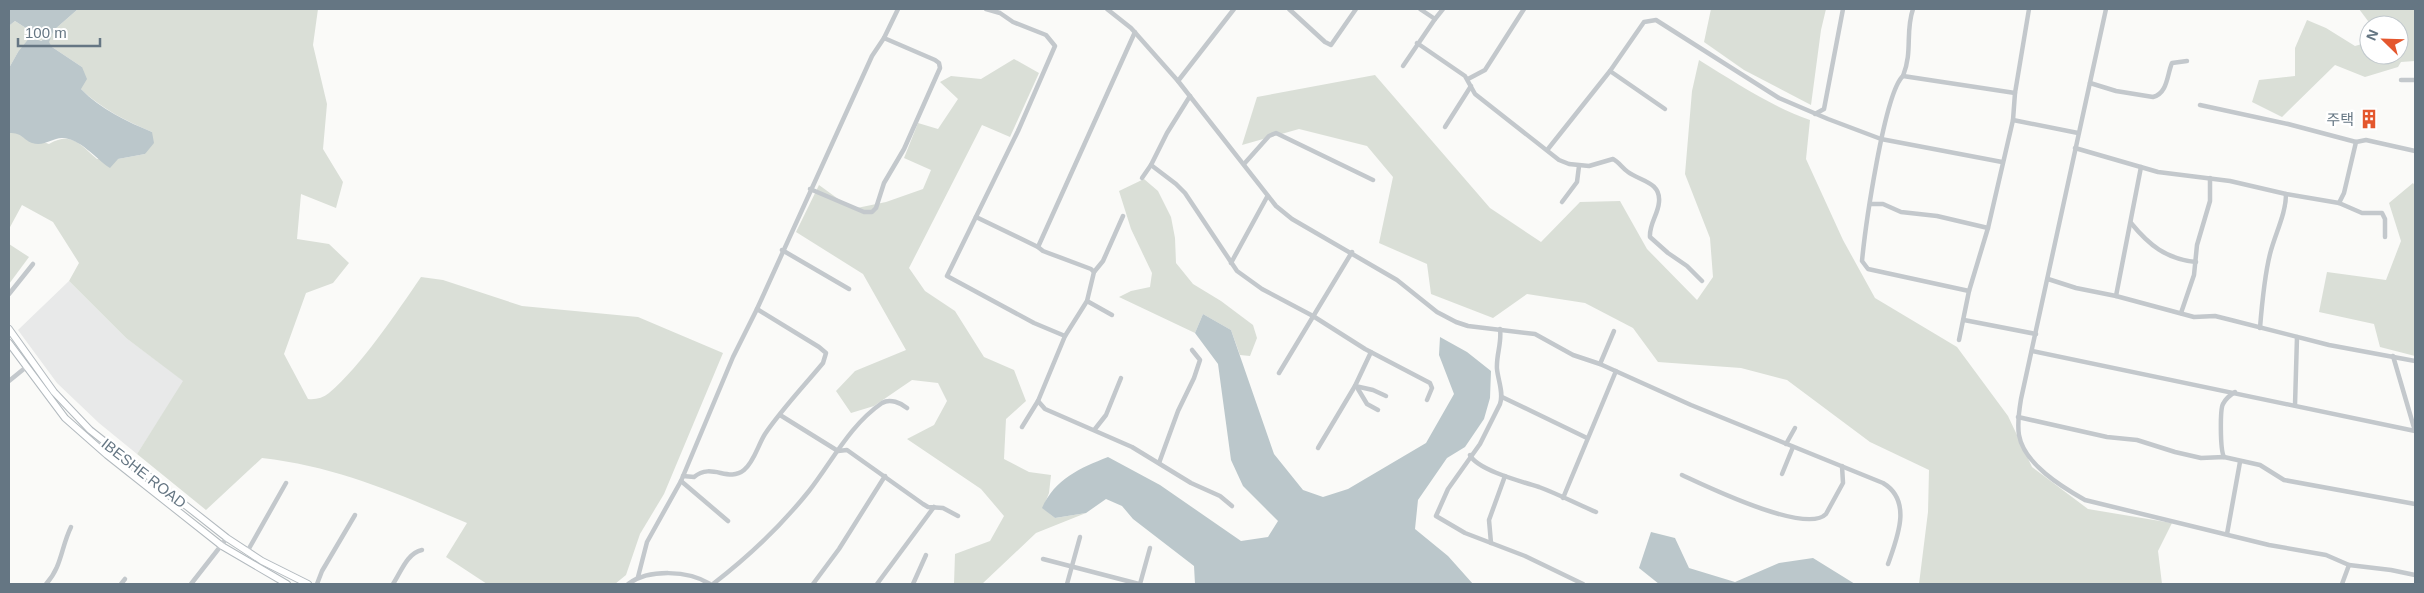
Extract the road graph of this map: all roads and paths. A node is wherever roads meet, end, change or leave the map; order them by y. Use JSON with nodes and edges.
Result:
{"nodes":[{"id":1,"x":898,"y":9,"type":"edge"},
{"id":2,"x":986,"y":9,"type":"edge"},
{"id":3,"x":1107,"y":9,"type":"edge"},
{"id":4,"x":1234,"y":9,"type":"edge"},
{"id":5,"x":1289,"y":9,"type":"edge"},
{"id":6,"x":1356,"y":9,"type":"edge"},
{"id":7,"x":1420,"y":9,"type":"edge"},
{"id":8,"x":1443,"y":9,"type":"edge"},
{"id":9,"x":1524,"y":9,"type":"edge"},
{"id":10,"x":1843,"y":9,"type":"edge"},
{"id":11,"x":1914,"y":9,"type":"edge"},
{"id":12,"x":2029,"y":9,"type":"edge"},
{"id":13,"x":2106,"y":9,"type":"edge"},
{"id":14,"x":1435,"y":19,"type":"junction"},
{"id":15,"x":1135,"y":32,"type":"junction"},
{"id":16,"x":884,"y":38,"type":"junction"},
{"id":17,"x":1417,"y":43,"type":"junction"},
{"id":18,"x":2187,"y":61,"type":"dead end"},
{"id":19,"x":1402,"y":66,"type":"dead end"},
{"id":20,"x":1610,"y":72,"type":"junction"},
{"id":21,"x":1903,"y":76,"type":"junction"},
{"id":22,"x":1468,"y":79,"type":"junction"},
{"id":23,"x":2401,"y":80,"type":"dead end"},
{"id":24,"x":2415,"y":80,"type":"edge"},
{"id":25,"x":1178,"y":81,"type":"junction"},
{"id":26,"x":2090,"y":83,"type":"junction"},
{"id":27,"x":1471,"y":86,"type":"junction"},
{"id":28,"x":2015,"y":93,"type":"junction"},
{"id":29,"x":1190,"y":96,"type":"junction"},
{"id":30,"x":2200,"y":105,"type":"dead end"},
{"id":31,"x":1666,"y":108,"type":"dead end"},
{"id":32,"x":1815,"y":114,"type":"junction"},
{"id":33,"x":2013,"y":120,"type":"junction"},
{"id":34,"x":1445,"y":127,"type":"dead end"},
{"id":35,"x":2078,"y":133,"type":"junction"},
{"id":36,"x":1881,"y":139,"type":"junction"},
{"id":37,"x":2356,"y":142,"type":"junction"},
{"id":38,"x":2075,"y":148,"type":"junction"},
{"id":39,"x":1548,"y":149,"type":"junction"},
{"id":40,"x":2415,"y":151,"type":"edge"},
{"id":41,"x":2002,"y":162,"type":"junction"},
{"id":42,"x":1244,"y":164,"type":"junction"},
{"id":43,"x":1151,"y":166,"type":"junction"},
{"id":44,"x":1579,"y":166,"type":"junction"},
{"id":45,"x":2141,"y":167,"type":"junction"},
{"id":46,"x":1142,"y":178,"type":"dead end"},
{"id":47,"x":2210,"y":178,"type":"junction"},
{"id":48,"x":1373,"y":180,"type":"dead end"},
{"id":49,"x":810,"y":189,"type":"junction"},
{"id":50,"x":2286,"y":194,"type":"junction"},
{"id":51,"x":1267,"y":197,"type":"junction"},
{"id":52,"x":1562,"y":202,"type":"dead end"},
{"id":53,"x":2339,"y":203,"type":"junction"},
{"id":54,"x":1871,"y":204,"type":"junction"},
{"id":55,"x":1123,"y":216,"type":"dead end"},
{"id":56,"x":976,"y":217,"type":"junction"},
{"id":57,"x":2131,"y":223,"type":"junction"},
{"id":58,"x":1988,"y":228,"type":"junction"},
{"id":59,"x":2385,"y":237,"type":"dead end"},
{"id":60,"x":1038,"y":247,"type":"junction"},
{"id":61,"x":782,"y":250,"type":"junction"},
{"id":62,"x":1352,"y":252,"type":"junction"},
{"id":63,"x":2196,"y":262,"type":"junction"},
{"id":64,"x":1230,"y":263,"type":"junction"},
{"id":65,"x":33,"y":264,"type":"dead end"},
{"id":66,"x":1094,"y":272,"type":"junction"},
{"id":67,"x":2048,"y":279,"type":"junction"},
{"id":68,"x":1702,"y":281,"type":"dead end"},
{"id":69,"x":849,"y":289,"type":"dead end"},
{"id":70,"x":1969,"y":291,"type":"junction"},
{"id":71,"x":9,"y":294,"type":"edge"},
{"id":72,"x":2116,"y":296,"type":"junction"},
{"id":73,"x":1087,"y":300,"type":"junction"},
{"id":74,"x":757,"y":309,"type":"junction"},
{"id":75,"x":2181,"y":313,"type":"junction"},
{"id":76,"x":1112,"y":316,"type":"dead end"},
{"id":77,"x":1314,"y":316,"type":"junction"},
{"id":78,"x":1964,"y":320,"type":"junction"},
{"id":79,"x":2260,"y":328,"type":"junction"},
{"id":80,"x":9,"y":329,"type":"edge"},
{"id":81,"x":1500,"y":329,"type":"junction"},
{"id":82,"x":1614,"y":332,"type":"dead end"},
{"id":83,"x":2036,"y":334,"type":"junction"},
{"id":84,"x":1065,"y":336,"type":"junction"},
{"id":85,"x":2297,"y":337,"type":"junction"},
{"id":86,"x":1959,"y":340,"type":"dead end"},
{"id":87,"x":9,"y":344,"type":"edge"},
{"id":88,"x":1192,"y":350,"type":"dead end"},
{"id":89,"x":2032,"y":351,"type":"junction"},
{"id":90,"x":1371,"y":352,"type":"junction"},
{"id":91,"x":2393,"y":356,"type":"junction"},
{"id":92,"x":2415,"y":361,"type":"edge"},
{"id":93,"x":1600,"y":364,"type":"junction"},
{"id":94,"x":25,"y":368,"type":"junction"},
{"id":95,"x":1616,"y":371,"type":"junction"},
{"id":96,"x":1279,"y":373,"type":"dead end"},
{"id":97,"x":1121,"y":378,"type":"dead end"},
{"id":98,"x":9,"y":381,"type":"edge"},
{"id":99,"x":1356,"y":387,"type":"junction"},
{"id":100,"x":2235,"y":392,"type":"junction"},
{"id":101,"x":1386,"y":396,"type":"dead end"},
{"id":102,"x":1502,"y":397,"type":"junction"},
{"id":103,"x":1427,"y":400,"type":"dead end"},
{"id":104,"x":1038,"y":401,"type":"junction"},
{"id":105,"x":2295,"y":405,"type":"junction"},
{"id":106,"x":907,"y":408,"type":"dead end"},
{"id":107,"x":1378,"y":410,"type":"dead end"},
{"id":108,"x":780,"y":415,"type":"junction"},
{"id":109,"x":2018,"y":417,"type":"junction"},
{"id":110,"x":1022,"y":427,"type":"dead end"},
{"id":111,"x":1795,"y":428,"type":"dead end"},
{"id":112,"x":1095,"y":429,"type":"junction"},
{"id":113,"x":2415,"y":431,"type":"edge"},
{"id":114,"x":1587,"y":438,"type":"junction"},
{"id":115,"x":1786,"y":444,"type":"junction"},
{"id":116,"x":1793,"y":447,"type":"junction"},
{"id":117,"x":1318,"y":448,"type":"dead end"},
{"id":118,"x":838,"y":451,"type":"junction"},
{"id":119,"x":1470,"y":455,"type":"junction"},
{"id":120,"x":2224,"y":457,"type":"junction"},
{"id":121,"x":2240,"y":462,"type":"junction"},
{"id":122,"x":1159,"y":463,"type":"junction"},
{"id":123,"x":1842,"y":466,"type":"junction"},
{"id":124,"x":1782,"y":474,"type":"dead end"},
{"id":125,"x":1682,"y":475,"type":"dead end"},
{"id":126,"x":885,"y":476,"type":"junction"},
{"id":127,"x":1505,"y":476,"type":"junction"},
{"id":128,"x":682,"y":478,"type":"junction"},
{"id":129,"x":286,"y":484,"type":"dead end"},
{"id":130,"x":1563,"y":498,"type":"junction"},
{"id":131,"x":2415,"y":504,"type":"edge"},
{"id":132,"x":1232,"y":506,"type":"dead end"},
{"id":133,"x":934,"y":507,"type":"junction"},
{"id":134,"x":1596,"y":512,"type":"dead end"},
{"id":135,"x":355,"y":515,"type":"dead end"},
{"id":136,"x":958,"y":516,"type":"dead end"},
{"id":137,"x":728,"y":521,"type":"dead end"},
{"id":138,"x":71,"y":527,"type":"dead end"},
{"id":139,"x":2227,"y":534,"type":"junction"},
{"id":140,"x":1080,"y":537,"type":"dead end"},
{"id":141,"x":227,"y":538,"type":"junction"},
{"id":142,"x":1491,"y":543,"type":"junction"},
{"id":143,"x":222,"y":546,"type":"junction"},
{"id":144,"x":1150,"y":548,"type":"dead end"},
{"id":145,"x":422,"y":550,"type":"dead end"},
{"id":146,"x":247,"y":552,"type":"junction"},
{"id":147,"x":926,"y":556,"type":"dead end"},
{"id":148,"x":1043,"y":559,"type":"dead end"},
{"id":149,"x":1888,"y":564,"type":"dead end"},
{"id":150,"x":2349,"y":565,"type":"junction"},
{"id":151,"x":1072,"y":566,"type":"junction"},
{"id":152,"x":2415,"y":576,"type":"edge"},
{"id":153,"x":638,"y":577,"type":"junction"},
{"id":154,"x":125,"y":579,"type":"dead end"},
{"id":155,"x":46,"y":584,"type":"edge"},
{"id":156,"x":121,"y":584,"type":"edge"},
{"id":157,"x":191,"y":584,"type":"edge"},
{"id":158,"x":287,"y":584,"type":"edge"},
{"id":159,"x":308,"y":584,"type":"edge"},
{"id":160,"x":317,"y":584,"type":"edge"},
{"id":161,"x":393,"y":584,"type":"edge"},
{"id":162,"x":628,"y":584,"type":"edge"},
{"id":163,"x":711,"y":584,"type":"edge"},
{"id":164,"x":813,"y":584,"type":"edge"},
{"id":165,"x":877,"y":584,"type":"edge"},
{"id":166,"x":913,"y":584,"type":"edge"},
{"id":167,"x":1067,"y":584,"type":"edge"},
{"id":168,"x":1140,"y":584,"type":"edge"},
{"id":169,"x":1583,"y":584,"type":"edge"},
{"id":170,"x":2342,"y":584,"type":"edge"}],
"edges":[{"from":1,"to":16,"type":"street"},
{"from":2,"to":56,"type":"street"},
{"from":3,"to":15,"type":"street"},
{"from":4,"to":25,"type":"street"},
{"from":5,"to":6,"type":"street"},
{"from":7,"to":14,"type":"street"},
{"from":8,"to":14,"type":"street"},
{"from":9,"to":22,"type":"street"},
{"from":10,"to":32,"type":"street"},
{"from":11,"to":21,"type":"street"},
{"from":12,"to":28,"type":"street"},
{"from":13,"to":26,"type":"street"},
{"from":14,"to":17,"type":"street"},
{"from":15,"to":25,"type":"street"},
{"from":15,"to":60,"type":"street"},
{"from":16,"to":49,"type":"street"},
{"from":16,"to":49,"type":"street"},
{"from":17,"to":19,"type":"street"},
{"from":17,"to":22,"type":"street"},
{"from":18,"to":26,"type":"street"},
{"from":20,"to":31,"type":"street"},
{"from":20,"to":32,"type":"street"},
{"from":20,"to":39,"type":"street"},
{"from":21,"to":28,"type":"street"},
{"from":21,"to":36,"type":"street"},
{"from":22,"to":27,"type":"street"},
{"from":23,"to":24,"type":"street"},
{"from":25,"to":29,"type":"street"},
{"from":26,"to":35,"type":"street"},
{"from":27,"to":34,"type":"street"},
{"from":27,"to":39,"type":"street"},
{"from":28,"to":33,"type":"street"},
{"from":29,"to":42,"type":"street"},
{"from":29,"to":43,"type":"street"},
{"from":30,"to":37,"type":"street"},
{"from":32,"to":36,"type":"street"},
{"from":33,"to":35,"type":"street"},
{"from":33,"to":41,"type":"street"},
{"from":35,"to":38,"type":"street"},
{"from":36,"to":41,"type":"street"},
{"from":36,"to":54,"type":"street"},
{"from":37,"to":40,"type":"street"},
{"from":37,"to":53,"type":"street"},
{"from":38,"to":45,"type":"street"},
{"from":38,"to":67,"type":"street"},
{"from":39,"to":44,"type":"street"},
{"from":41,"to":58,"type":"street"},
{"from":42,"to":48,"type":"street"},
{"from":42,"to":51,"type":"street"},
{"from":43,"to":46,"type":"street"},
{"from":43,"to":64,"type":"street"},
{"from":44,"to":52,"type":"street"},
{"from":44,"to":68,"type":"street"},
{"from":45,"to":47,"type":"street"},
{"from":45,"to":57,"type":"street"},
{"from":47,"to":50,"type":"street"},
{"from":47,"to":63,"type":"street"},
{"from":49,"to":61,"type":"street"},
{"from":50,"to":53,"type":"street"},
{"from":50,"to":79,"type":"street"},
{"from":51,"to":62,"type":"street"},
{"from":51,"to":64,"type":"street"},
{"from":53,"to":59,"type":"street"},
{"from":54,"to":58,"type":"street"},
{"from":54,"to":70,"type":"street"},
{"from":55,"to":66,"type":"street"},
{"from":56,"to":60,"type":"street"},
{"from":56,"to":84,"type":"street"},
{"from":57,"to":63,"type":"street"},
{"from":57,"to":72,"type":"street"},
{"from":58,"to":70,"type":"street"},
{"from":60,"to":66,"type":"street"},
{"from":61,"to":69,"type":"street"},
{"from":61,"to":74,"type":"street"},
{"from":62,"to":77,"type":"street"},
{"from":62,"to":81,"type":"street"},
{"from":63,"to":75,"type":"street"},
{"from":64,"to":77,"type":"street"},
{"from":65,"to":71,"type":"street"},
{"from":66,"to":73,"type":"street"},
{"from":67,"to":72,"type":"street"},
{"from":67,"to":83,"type":"street"},
{"from":70,"to":78,"type":"street"},
{"from":72,"to":75,"type":"street"},
{"from":73,"to":76,"type":"street"},
{"from":73,"to":84,"type":"street"},
{"from":74,"to":108,"type":"street"},
{"from":74,"to":128,"type":"street"},
{"from":75,"to":79,"type":"street"},
{"from":77,"to":90,"type":"street"},
{"from":77,"to":96,"type":"street"},
{"from":78,"to":83,"type":"street"},
{"from":78,"to":86,"type":"street"},
{"from":79,"to":85,"type":"street"},
{"from":80,"to":141,"type":"main road","name":"IBESHE ROAD"},
{"from":81,"to":93,"type":"street"},
{"from":81,"to":102,"type":"street"},
{"from":82,"to":93,"type":"street"},
{"from":83,"to":89,"type":"street"},
{"from":84,"to":104,"type":"street"},
{"from":85,"to":91,"type":"street"},
{"from":85,"to":105,"type":"street"},
{"from":87,"to":94,"type":"main road","name":"IBESHE ROAD"},
{"from":88,"to":122,"type":"street"},
{"from":89,"to":100,"type":"street"},
{"from":89,"to":109,"type":"street"},
{"from":90,"to":99,"type":"street"},
{"from":90,"to":103,"type":"street"},
{"from":91,"to":92,"type":"street"},
{"from":91,"to":113,"type":"street"},
{"from":93,"to":95,"type":"street"},
{"from":94,"to":98,"type":"street"},
{"from":94,"to":143,"type":"main road","name":"IBESHE ROAD"},
{"from":95,"to":114,"type":"street"},
{"from":95,"to":115,"type":"street"},
{"from":97,"to":112,"type":"street"},
{"from":99,"to":101,"type":"street"},
{"from":99,"to":107,"type":"street"},
{"from":99,"to":117,"type":"street"},
{"from":100,"to":105,"type":"street"},
{"from":100,"to":120,"type":"street"},
{"from":102,"to":114,"type":"street"},
{"from":102,"to":119,"type":"street"},
{"from":104,"to":110,"type":"street"},
{"from":104,"to":112,"type":"street"},
{"from":105,"to":113,"type":"street"},
{"from":106,"to":118,"type":"street"},
{"from":108,"to":118,"type":"street"},
{"from":108,"to":128,"type":"street"},
{"from":109,"to":120,"type":"street"},
{"from":109,"to":139,"type":"street"},
{"from":111,"to":115,"type":"street"},
{"from":112,"to":122,"type":"street"},
{"from":114,"to":130,"type":"street"},
{"from":115,"to":116,"type":"street"},
{"from":116,"to":123,"type":"street"},
{"from":116,"to":124,"type":"street"},
{"from":118,"to":126,"type":"street"},
{"from":118,"to":163,"type":"street"},
{"from":119,"to":127,"type":"street"},
{"from":119,"to":142,"type":"street"},
{"from":120,"to":121,"type":"street"},
{"from":121,"to":131,"type":"street"},
{"from":121,"to":139,"type":"street"},
{"from":122,"to":132,"type":"street"},
{"from":123,"to":125,"type":"street"},
{"from":123,"to":149,"type":"street"},
{"from":126,"to":133,"type":"street"},
{"from":126,"to":164,"type":"street"},
{"from":127,"to":130,"type":"street"},
{"from":127,"to":142,"type":"street"},
{"from":128,"to":137,"type":"street"},
{"from":128,"to":153,"type":"street"},
{"from":129,"to":146,"type":"street"},
{"from":130,"to":134,"type":"street"},
{"from":133,"to":136,"type":"street"},
{"from":133,"to":165,"type":"street"},
{"from":135,"to":160,"type":"street"},
{"from":138,"to":155,"type":"street"},
{"from":139,"to":150,"type":"street"},
{"from":140,"to":151,"type":"street"},
{"from":141,"to":143,"type":"street"},
{"from":141,"to":146,"type":"main road","name":"IBESHE ROAD"},
{"from":142,"to":169,"type":"street"},
{"from":143,"to":157,"type":"street"},
{"from":143,"to":158,"type":"main road","name":"IBESHE ROAD"},
{"from":144,"to":168,"type":"street"},
{"from":145,"to":161,"type":"street"},
{"from":146,"to":159,"type":"main road","name":"IBESHE ROAD"},
{"from":147,"to":166,"type":"street"},
{"from":148,"to":151,"type":"street"},
{"from":150,"to":152,"type":"street"},
{"from":150,"to":170,"type":"street"},
{"from":151,"to":167,"type":"street"},
{"from":151,"to":168,"type":"street"},
{"from":153,"to":162,"type":"street"},
{"from":153,"to":163,"type":"street"},
{"from":154,"to":156,"type":"street"}]}
